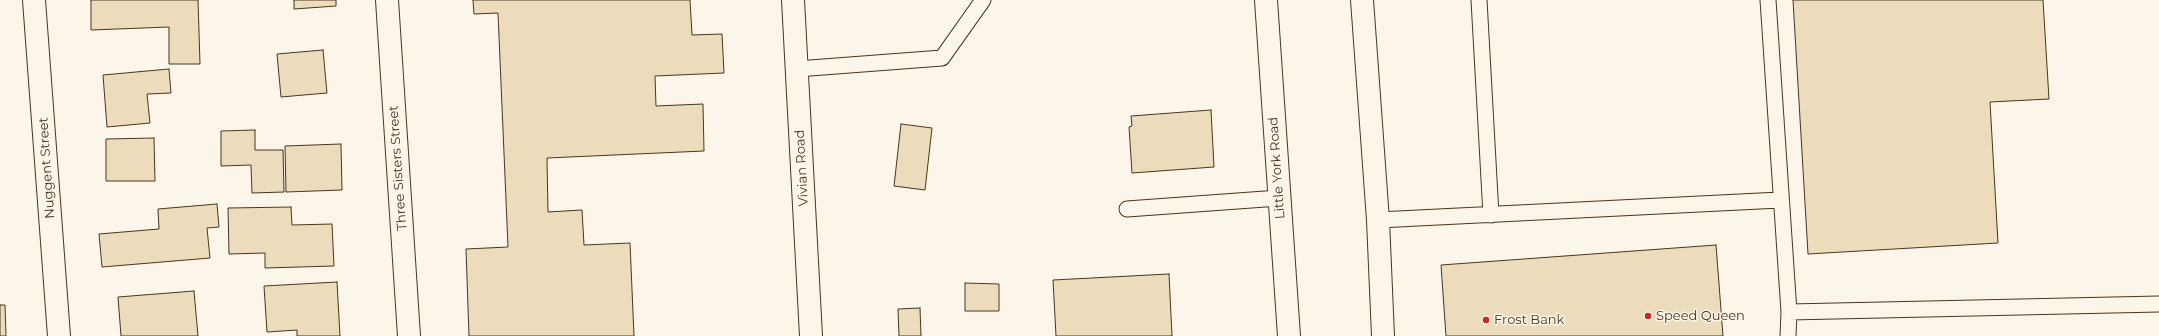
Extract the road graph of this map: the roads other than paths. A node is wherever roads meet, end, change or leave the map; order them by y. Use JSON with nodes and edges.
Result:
{"nodes":[{"id":1,"x":34,"y":0,"type":"edge"},
{"id":2,"x":387,"y":0,"type":"edge"},
{"id":3,"x":793,"y":0,"type":"edge"},
{"id":4,"x":983,"y":0,"type":"edge"},
{"id":5,"x":1266,"y":0,"type":"edge"},
{"id":6,"x":1362,"y":0,"type":"edge"},
{"id":7,"x":1479,"y":0,"type":"edge"},
{"id":8,"x":1768,"y":0,"type":"edge"},
{"id":9,"x":797,"y":69,"type":"junction"},
{"id":10,"x":1279,"y":198,"type":"junction"},
{"id":11,"x":1780,"y":200,"type":"junction"},
{"id":12,"x":1127,"y":209,"type":"dead end"},
{"id":13,"x":1491,"y":215,"type":"junction"},
{"id":14,"x":1378,"y":220,"type":"junction"},
{"id":15,"x":2159,"y":304,"type":"edge"},
{"id":16,"x":1789,"y":312,"type":"junction"},
{"id":17,"x":59,"y":336,"type":"edge"},
{"id":18,"x":409,"y":336,"type":"edge"},
{"id":19,"x":811,"y":336,"type":"edge"},
{"id":20,"x":1289,"y":336,"type":"edge"},
{"id":21,"x":1383,"y":336,"type":"edge"},
{"id":22,"x":1788,"y":336,"type":"edge"}],
"edges":[{"from":1,"to":17,"type":"street","name":"Nuggent Street"},
{"from":2,"to":18,"type":"street","name":"Three Sisters Street"},
{"from":3,"to":9,"type":"street","name":"Vivian Road"},
{"from":4,"to":9,"type":"lane"},
{"from":5,"to":10,"type":"street","name":"Little York Road"},
{"from":6,"to":14,"type":"street"},
{"from":7,"to":13,"type":"lane"},
{"from":8,"to":11,"type":"lane"},
{"from":9,"to":19,"type":"street","name":"Vivian Road"},
{"from":10,"to":12,"type":"lane"},
{"from":10,"to":20,"type":"street","name":"Little York Road"},
{"from":11,"to":13,"type":"lane"},
{"from":11,"to":16,"type":"lane"},
{"from":13,"to":14,"type":"lane"},
{"from":14,"to":21,"type":"street"},
{"from":15,"to":16,"type":"lane"},
{"from":16,"to":22,"type":"lane"}]}
